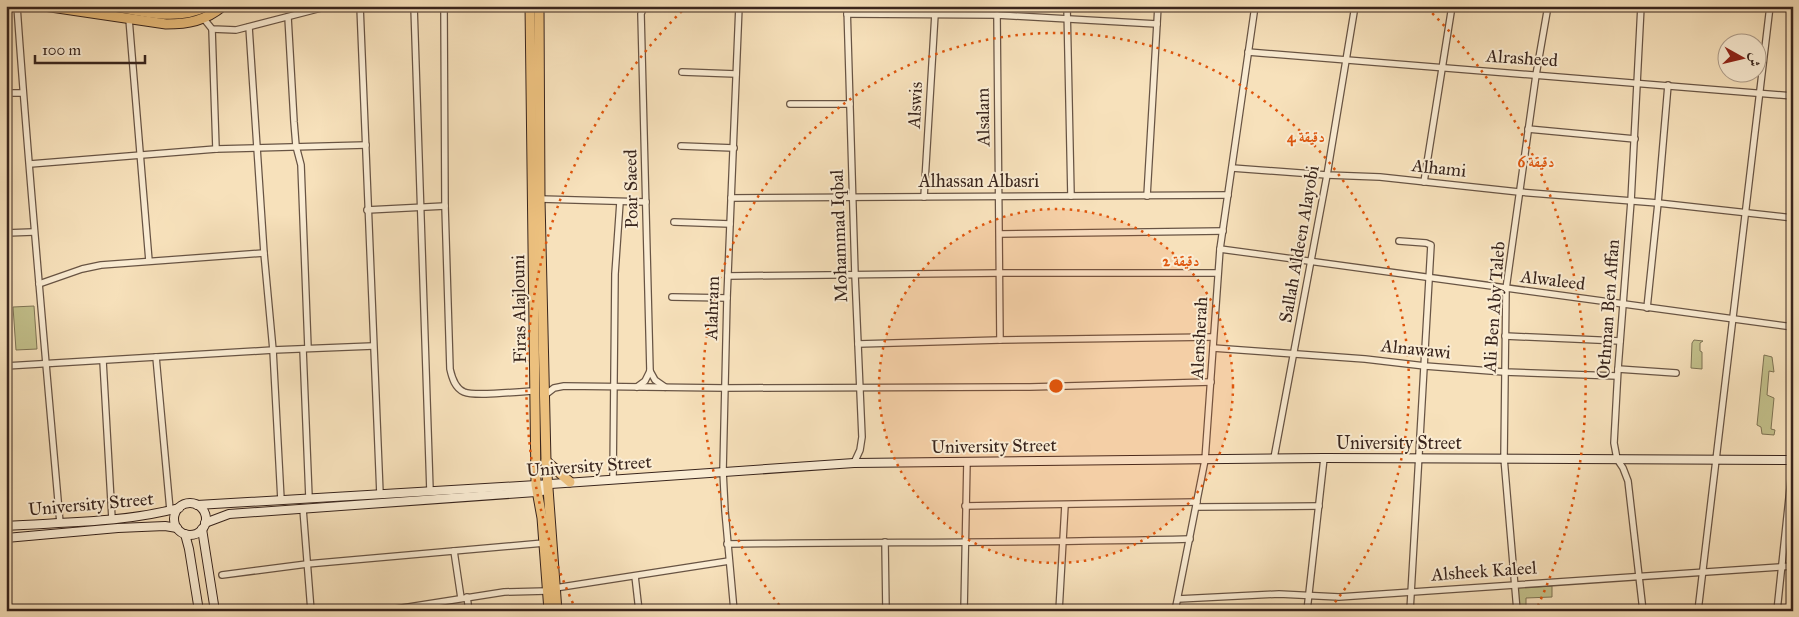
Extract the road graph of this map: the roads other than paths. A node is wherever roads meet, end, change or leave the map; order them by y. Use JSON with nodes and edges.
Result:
{"nodes":[{"id":1,"x":17,"y":6,"type":"edge"},
{"id":2,"x":44,"y":6,"type":"edge"},
{"id":3,"x":111,"y":6,"type":"edge"},
{"id":4,"x":207,"y":6,"type":"edge"},
{"id":5,"x":223,"y":6,"type":"edge"},
{"id":6,"x":329,"y":6,"type":"edge"},
{"id":7,"x":360,"y":6,"type":"edge"},
{"id":8,"x":414,"y":6,"type":"edge"},
{"id":9,"x":444,"y":6,"type":"edge"},
{"id":10,"x":530,"y":6,"type":"edge"},
{"id":11,"x":539,"y":6,"type":"edge"},
{"id":12,"x":644,"y":6,"type":"edge"},
{"id":13,"x":739,"y":6,"type":"edge"},
{"id":14,"x":847,"y":6,"type":"edge"},
{"id":15,"x":1067,"y":6,"type":"edge"},
{"id":16,"x":1158,"y":6,"type":"edge"},
{"id":17,"x":1255,"y":6,"type":"edge"},
{"id":18,"x":1354,"y":6,"type":"edge"},
{"id":19,"x":1452,"y":6,"type":"edge"},
{"id":20,"x":1548,"y":6,"type":"edge"},
{"id":21,"x":1641,"y":6,"type":"edge"},
{"id":22,"x":1770,"y":6,"type":"edge"},
{"id":23,"x":160,"y":10,"type":"edge"},
{"id":24,"x":847,"y":14,"type":"junction"},
{"id":25,"x":935,"y":14,"type":"junction"},
{"id":26,"x":997,"y":15,"type":"junction"},
{"id":27,"x":288,"y":16,"type":"junction"},
{"id":28,"x":1067,"y":18,"type":"junction"},
{"id":29,"x":129,"y":19,"type":"junction"},
{"id":30,"x":204,"y":19,"type":"junction"},
{"id":31,"x":1157,"y":24,"type":"junction"},
{"id":32,"x":249,"y":27,"type":"junction"},
{"id":33,"x":212,"y":29,"type":"junction"},
{"id":34,"x":1248,"y":52,"type":"junction"},
{"id":35,"x":1346,"y":60,"type":"junction"},
{"id":36,"x":1442,"y":67,"type":"junction"},
{"id":37,"x":682,"y":72,"type":"dead end"},
{"id":38,"x":736,"y":74,"type":"junction"},
{"id":39,"x":1536,"y":74,"type":"junction"},
{"id":40,"x":1638,"y":83,"type":"junction"},
{"id":41,"x":1668,"y":85,"type":"junction"},
{"id":42,"x":6,"y":93,"type":"edge"},
{"id":43,"x":23,"y":93,"type":"junction"},
{"id":44,"x":1760,"y":93,"type":"junction"},
{"id":45,"x":1793,"y":96,"type":"edge"},
{"id":46,"x":790,"y":104,"type":"dead end"},
{"id":47,"x":850,"y":104,"type":"junction"},
{"id":48,"x":1528,"y":130,"type":"junction"},
{"id":49,"x":1635,"y":138,"type":"junction"},
{"id":50,"x":366,"y":145,"type":"junction"},
{"id":51,"x":296,"y":146,"type":"junction"},
{"id":52,"x":680,"y":146,"type":"dead end"},
{"id":53,"x":256,"y":148,"type":"junction"},
{"id":54,"x":734,"y":148,"type":"junction"},
{"id":55,"x":216,"y":149,"type":"junction"},
{"id":56,"x":140,"y":154,"type":"junction"},
{"id":57,"x":30,"y":164,"type":"junction"},
{"id":58,"x":1232,"y":168,"type":"junction"},
{"id":59,"x":1327,"y":175,"type":"junction"},
{"id":60,"x":1424,"y":182,"type":"junction"},
{"id":61,"x":1519,"y":192,"type":"junction"},
{"id":62,"x":1228,"y":195,"type":"junction"},
{"id":63,"x":924,"y":196,"type":"junction"},
{"id":64,"x":1071,"y":196,"type":"junction"},
{"id":65,"x":1148,"y":196,"type":"junction"},
{"id":66,"x":852,"y":197,"type":"junction"},
{"id":67,"x":1000,"y":197,"type":"junction"},
{"id":68,"x":731,"y":198,"type":"junction"},
{"id":69,"x":540,"y":199,"type":"junction"},
{"id":70,"x":1631,"y":201,"type":"junction"},
{"id":71,"x":620,"y":202,"type":"junction"},
{"id":72,"x":646,"y":202,"type":"junction"},
{"id":73,"x":1658,"y":203,"type":"junction"},
{"id":74,"x":445,"y":206,"type":"junction"},
{"id":75,"x":420,"y":207,"type":"junction"},
{"id":76,"x":367,"y":210,"type":"junction"},
{"id":77,"x":1746,"y":213,"type":"junction"},
{"id":78,"x":1793,"y":218,"type":"edge"},
{"id":79,"x":674,"y":222,"type":"dead end"},
{"id":80,"x":730,"y":224,"type":"junction"},
{"id":81,"x":1222,"y":231,"type":"junction"},
{"id":82,"x":33,"y":232,"type":"junction"},
{"id":83,"x":6,"y":233,"type":"edge"},
{"id":84,"x":1000,"y":234,"type":"junction"},
{"id":85,"x":1399,"y":241,"type":"dead end"},
{"id":86,"x":1220,"y":250,"type":"junction"},
{"id":87,"x":264,"y":253,"type":"junction"},
{"id":88,"x":149,"y":261,"type":"junction"},
{"id":89,"x":1312,"y":262,"type":"junction"},
{"id":90,"x":1001,"y":272,"type":"junction"},
{"id":91,"x":1218,"y":273,"type":"junction"},
{"id":92,"x":855,"y":274,"type":"junction"},
{"id":93,"x":728,"y":276,"type":"junction"},
{"id":94,"x":1430,"y":278,"type":"junction"},
{"id":95,"x":38,"y":284,"type":"junction"},
{"id":96,"x":1506,"y":289,"type":"junction"},
{"id":97,"x":672,"y":297,"type":"dead end"},
{"id":98,"x":727,"y":298,"type":"junction"},
{"id":99,"x":1623,"y":304,"type":"junction"},
{"id":100,"x":1647,"y":308,"type":"junction"},
{"id":101,"x":1732,"y":320,"type":"junction"},
{"id":102,"x":1793,"y":327,"type":"edge"},
{"id":103,"x":1505,"y":336,"type":"junction"},
{"id":104,"x":1213,"y":337,"type":"junction"},
{"id":105,"x":1000,"y":340,"type":"junction"},
{"id":106,"x":1620,"y":342,"type":"junction"},
{"id":107,"x":858,"y":344,"type":"junction"},
{"id":108,"x":373,"y":346,"type":"junction"},
{"id":109,"x":306,"y":348,"type":"junction"},
{"id":110,"x":1213,"y":348,"type":"junction"},
{"id":111,"x":273,"y":350,"type":"junction"},
{"id":112,"x":1294,"y":354,"type":"junction"},
{"id":113,"x":156,"y":357,"type":"junction"},
{"id":114,"x":103,"y":361,"type":"junction"},
{"id":115,"x":46,"y":363,"type":"junction"},
{"id":116,"x":6,"y":366,"type":"edge"},
{"id":117,"x":1425,"y":366,"type":"junction"},
{"id":118,"x":1618,"y":368,"type":"junction"},
{"id":119,"x":650,"y":371,"type":"junction"},
{"id":120,"x":1504,"y":372,"type":"junction"},
{"id":121,"x":1676,"y":373,"type":"dead end"},
{"id":122,"x":1617,"y":376,"type":"junction"},
{"id":123,"x":1211,"y":382,"type":"junction"},
{"id":124,"x":614,"y":386,"type":"junction"},
{"id":125,"x":860,"y":387,"type":"junction"},
{"id":126,"x":637,"y":388,"type":"junction"},
{"id":127,"x":669,"y":388,"type":"junction"},
{"id":128,"x":725,"y":388,"type":"junction"},
{"id":129,"x":536,"y":391,"type":"junction"},
{"id":130,"x":545,"y":395,"type":"junction"},
{"id":131,"x":1274,"y":458,"type":"junction"},
{"id":132,"x":1324,"y":458,"type":"junction"},
{"id":133,"x":1504,"y":458,"type":"junction"},
{"id":134,"x":1418,"y":459,"type":"junction"},
{"id":135,"x":1617,"y":459,"type":"junction"},
{"id":136,"x":1205,"y":460,"type":"junction"},
{"id":137,"x":1715,"y":460,"type":"junction"},
{"id":138,"x":1793,"y":460,"type":"edge"},
{"id":139,"x":546,"y":461,"type":"junction"},
{"id":140,"x":967,"y":461,"type":"junction"},
{"id":141,"x":854,"y":463,"type":"junction"},
{"id":142,"x":723,"y":470,"type":"junction"},
{"id":143,"x":613,"y":479,"type":"junction"},
{"id":144,"x":570,"y":482,"type":"junction"},
{"id":145,"x":547,"y":487,"type":"junction"},
{"id":146,"x":536,"y":488,"type":"junction"},
{"id":147,"x":430,"y":491,"type":"junction"},
{"id":148,"x":380,"y":494,"type":"junction"},
{"id":149,"x":309,"y":498,"type":"junction"},
{"id":150,"x":281,"y":500,"type":"junction"},
{"id":151,"x":197,"y":505,"type":"junction"},
{"id":152,"x":1064,"y":505,"type":"junction"},
{"id":153,"x":1197,"y":505,"type":"junction"},
{"id":154,"x":965,"y":506,"type":"junction"},
{"id":155,"x":1320,"y":506,"type":"junction"},
{"id":156,"x":179,"y":508,"type":"junction"},
{"id":157,"x":304,"y":509,"type":"junction"},
{"id":158,"x":170,"y":510,"type":"junction"},
{"id":159,"x":112,"y":519,"type":"junction"},
{"id":160,"x":60,"y":523,"type":"junction"},
{"id":161,"x":6,"y":526,"type":"edge"},
{"id":162,"x":204,"y":526,"type":"junction"},
{"id":163,"x":177,"y":528,"type":"junction"},
{"id":164,"x":185,"y":534,"type":"junction"},
{"id":165,"x":6,"y":538,"type":"edge"},
{"id":166,"x":1190,"y":539,"type":"junction"},
{"id":167,"x":965,"y":541,"type":"junction"},
{"id":168,"x":884,"y":542,"type":"junction"},
{"id":169,"x":1063,"y":542,"type":"junction"},
{"id":170,"x":544,"y":543,"type":"junction"},
{"id":171,"x":728,"y":544,"type":"junction"},
{"id":172,"x":454,"y":551,"type":"junction"},
{"id":173,"x":729,"y":561,"type":"junction"},
{"id":174,"x":308,"y":564,"type":"junction"},
{"id":175,"x":1793,"y":566,"type":"edge"},
{"id":176,"x":1782,"y":567,"type":"junction"},
{"id":177,"x":1703,"y":572,"type":"junction"},
{"id":178,"x":222,"y":575,"type":"dead end"},
{"id":179,"x":635,"y":576,"type":"junction"},
{"id":180,"x":1639,"y":576,"type":"junction"},
{"id":181,"x":1513,"y":584,"type":"junction"},
{"id":182,"x":551,"y":590,"type":"junction"},
{"id":183,"x":1412,"y":591,"type":"junction"},
{"id":184,"x":1309,"y":596,"type":"junction"},
{"id":185,"x":464,"y":598,"type":"junction"},
{"id":186,"x":1178,"y":598,"type":"junction"},
{"id":187,"x":396,"y":610,"type":"edge"},
{"id":188,"x":199,"y":611,"type":"edge"},
{"id":189,"x":215,"y":611,"type":"edge"},
{"id":190,"x":312,"y":611,"type":"edge"},
{"id":191,"x":383,"y":611,"type":"edge"},
{"id":192,"x":469,"y":611,"type":"edge"},
{"id":193,"x":549,"y":611,"type":"edge"},
{"id":194,"x":557,"y":611,"type":"edge"},
{"id":195,"x":639,"y":611,"type":"edge"},
{"id":196,"x":734,"y":611,"type":"edge"},
{"id":197,"x":886,"y":611,"type":"edge"},
{"id":198,"x":964,"y":611,"type":"edge"},
{"id":199,"x":1060,"y":611,"type":"edge"},
{"id":200,"x":1175,"y":611,"type":"edge"},
{"id":201,"x":1307,"y":611,"type":"edge"},
{"id":202,"x":1410,"y":611,"type":"edge"},
{"id":203,"x":1517,"y":611,"type":"edge"},
{"id":204,"x":1643,"y":611,"type":"edge"},
{"id":205,"x":1698,"y":611,"type":"edge"},
{"id":206,"x":1777,"y":611,"type":"edge"}],
"edges":[{"from":1,"to":43,"type":"street"},
{"from":2,"to":29,"type":"main road"},
{"from":3,"to":23,"type":"main road"},
{"from":4,"to":23,"type":"main road"},
{"from":5,"to":30,"type":"main road"},
{"from":6,"to":27,"type":"street"},
{"from":7,"to":50,"type":"street"},
{"from":8,"to":75,"type":"street"},
{"from":9,"to":74,"type":"street"},
{"from":10,"to":129,"type":"main road","name":"Firas Alajlouni"},
{"from":11,"to":69,"type":"main road","name":"Firas Alajlouni"},
{"from":12,"to":72,"type":"street","name":"Poar Saeed"},
{"from":13,"to":38,"type":"street","name":"Alahram"},
{"from":14,"to":24,"type":"street","name":"Mohammad Iqbal"},
{"from":15,"to":28,"type":"street"},
{"from":16,"to":31,"type":"street"},
{"from":17,"to":34,"type":"street","name":"Alensherah"},
{"from":18,"to":35,"type":"street","name":"Sallah Aldeen Alayobi"},
{"from":19,"to":36,"type":"street"},
{"from":20,"to":39,"type":"street","name":"Ali Ben Aby Taleb"},
{"from":21,"to":40,"type":"street","name":"Othman Ben Affan"},
{"from":22,"to":44,"type":"street"},
{"from":24,"to":25,"type":"street"},
{"from":24,"to":47,"type":"street","name":"Mohammad Iqbal"},
{"from":25,"to":26,"type":"street"},
{"from":25,"to":63,"type":"street","name":"Alswis"},
{"from":26,"to":28,"type":"street"},
{"from":26,"to":67,"type":"street","name":"Alsalam"},
{"from":27,"to":32,"type":"street"},
{"from":27,"to":51,"type":"street"},
{"from":28,"to":31,"type":"street"},
{"from":28,"to":64,"type":"street"},
{"from":29,"to":30,"type":"main road"},
{"from":29,"to":56,"type":"street"},
{"from":30,"to":33,"type":"street"},
{"from":31,"to":65,"type":"street"},
{"from":32,"to":33,"type":"street"},
{"from":32,"to":53,"type":"street"},
{"from":33,"to":55,"type":"street"},
{"from":34,"to":35,"type":"street","name":"Alrasheed"},
{"from":34,"to":58,"type":"street","name":"Alensherah"},
{"from":35,"to":36,"type":"street","name":"Alrasheed"},
{"from":35,"to":59,"type":"street","name":"Sallah Aldeen Alayobi"},
{"from":36,"to":39,"type":"street","name":"Alrasheed"},
{"from":36,"to":60,"type":"street"},
{"from":37,"to":38,"type":"street"},
{"from":38,"to":54,"type":"street","name":"Alahram"},
{"from":39,"to":40,"type":"street","name":"Alrasheed"},
{"from":39,"to":48,"type":"street","name":"Ali Ben Aby Taleb"},
{"from":40,"to":41,"type":"street","name":"Alrasheed"},
{"from":40,"to":49,"type":"street","name":"Othman Ben Affan"},
{"from":41,"to":44,"type":"street","name":"Alrasheed"},
{"from":41,"to":73,"type":"street"},
{"from":42,"to":43,"type":"street"},
{"from":43,"to":57,"type":"street"},
{"from":44,"to":45,"type":"street","name":"Alrasheed"},
{"from":44,"to":77,"type":"street"},
{"from":46,"to":47,"type":"street"},
{"from":47,"to":66,"type":"street","name":"Mohammad Iqbal"},
{"from":48,"to":49,"type":"street"},
{"from":48,"to":61,"type":"street","name":"Ali Ben Aby Taleb"},
{"from":49,"to":70,"type":"street","name":"Othman Ben Affan"},
{"from":50,"to":51,"type":"street"},
{"from":50,"to":76,"type":"street"},
{"from":51,"to":53,"type":"street"},
{"from":51,"to":109,"type":"street"},
{"from":52,"to":54,"type":"street"},
{"from":53,"to":55,"type":"street"},
{"from":53,"to":87,"type":"street"},
{"from":54,"to":68,"type":"street","name":"Alahram"},
{"from":55,"to":56,"type":"street"},
{"from":56,"to":57,"type":"street"},
{"from":56,"to":88,"type":"street"},
{"from":57,"to":82,"type":"street"},
{"from":58,"to":59,"type":"street","name":"Alhami"},
{"from":58,"to":62,"type":"street","name":"Alensherah"},
{"from":59,"to":60,"type":"street","name":"Alhami"},
{"from":59,"to":89,"type":"street","name":"Sallah Aldeen Alayobi"},
{"from":60,"to":61,"type":"street","name":"Alhami"},
{"from":61,"to":70,"type":"street","name":"Alhami"},
{"from":61,"to":96,"type":"street","name":"Ali Ben Aby Taleb"},
{"from":62,"to":65,"type":"street","name":"Alhassan Albasri"},
{"from":62,"to":81,"type":"street","name":"Alensherah"},
{"from":63,"to":66,"type":"street","name":"Alhassan Albasri"},
{"from":63,"to":67,"type":"street","name":"Alhassan Albasri"},
{"from":64,"to":65,"type":"street","name":"Alhassan Albasri"},
{"from":64,"to":67,"type":"street","name":"Alhassan Albasri"},
{"from":66,"to":68,"type":"street","name":"Alhassan Albasri"},
{"from":66,"to":92,"type":"street","name":"Mohammad Iqbal"},
{"from":67,"to":84,"type":"street","name":"Alsalam"},
{"from":68,"to":80,"type":"street","name":"Alahram"},
{"from":69,"to":71,"type":"street"},
{"from":69,"to":130,"type":"main road","name":"Firas Alajlouni"},
{"from":70,"to":73,"type":"street","name":"Alhami"},
{"from":70,"to":99,"type":"street","name":"Othman Ben Affan"},
{"from":71,"to":72,"type":"street"},
{"from":71,"to":124,"type":"street"},
{"from":72,"to":119,"type":"street","name":"Poar Saeed"},
{"from":73,"to":77,"type":"street","name":"Alhami"},
{"from":73,"to":100,"type":"street"},
{"from":74,"to":75,"type":"street"},
{"from":74,"to":129,"type":"street"},
{"from":75,"to":76,"type":"street"},
{"from":75,"to":147,"type":"street"},
{"from":76,"to":108,"type":"street"},
{"from":77,"to":78,"type":"street","name":"Alhami"},
{"from":77,"to":101,"type":"street"},
{"from":79,"to":80,"type":"street"},
{"from":80,"to":93,"type":"street","name":"Alahram"},
{"from":81,"to":84,"type":"street"},
{"from":81,"to":86,"type":"street","name":"Alensherah"},
{"from":82,"to":83,"type":"street"},
{"from":82,"to":95,"type":"street"},
{"from":84,"to":90,"type":"street","name":"Alsalam"},
{"from":85,"to":94,"type":"street"},
{"from":86,"to":89,"type":"street","name":"Alwaleed"},
{"from":86,"to":91,"type":"street","name":"Alensherah"},
{"from":87,"to":88,"type":"street"},
{"from":87,"to":111,"type":"street"},
{"from":88,"to":95,"type":"street"},
{"from":89,"to":94,"type":"street","name":"Alwaleed"},
{"from":89,"to":112,"type":"street","name":"Sallah Aldeen Alayobi"},
{"from":90,"to":91,"type":"street"},
{"from":90,"to":92,"type":"street"},
{"from":90,"to":105,"type":"street","name":"Alsalam"},
{"from":91,"to":104,"type":"street","name":"Alensherah"},
{"from":92,"to":93,"type":"street"},
{"from":92,"to":107,"type":"street","name":"Mohammad Iqbal"},
{"from":93,"to":98,"type":"street","name":"Alahram"},
{"from":94,"to":96,"type":"street","name":"Alwaleed"},
{"from":94,"to":117,"type":"street"},
{"from":95,"to":115,"type":"street"},
{"from":96,"to":99,"type":"street","name":"Alwaleed"},
{"from":96,"to":103,"type":"street","name":"Ali Ben Aby Taleb"},
{"from":97,"to":98,"type":"street"},
{"from":98,"to":128,"type":"street","name":"Alahram"},
{"from":99,"to":100,"type":"street","name":"Alwaleed"},
{"from":99,"to":106,"type":"street","name":"Othman Ben Affan"},
{"from":100,"to":101,"type":"street","name":"Alwaleed"},
{"from":101,"to":102,"type":"street","name":"Alwaleed"},
{"from":101,"to":137,"type":"street"},
{"from":103,"to":106,"type":"street"},
{"from":103,"to":120,"type":"street","name":"Ali Ben Aby Taleb"},
{"from":104,"to":105,"type":"street"},
{"from":104,"to":110,"type":"street","name":"Alensherah"},
{"from":105,"to":107,"type":"street"},
{"from":106,"to":118,"type":"street","name":"Othman Ben Affan"},
{"from":107,"to":125,"type":"street","name":"Mohammad Iqbal"},
{"from":108,"to":109,"type":"street"},
{"from":108,"to":148,"type":"street"},
{"from":109,"to":111,"type":"street"},
{"from":109,"to":149,"type":"street"},
{"from":110,"to":112,"type":"street","name":"Alnawawi"},
{"from":110,"to":123,"type":"street","name":"Alensherah"},
{"from":111,"to":113,"type":"street"},
{"from":111,"to":150,"type":"street"},
{"from":112,"to":117,"type":"street","name":"Alnawawi"},
{"from":112,"to":131,"type":"street","name":"Sallah Aldeen Alayobi"},
{"from":113,"to":114,"type":"street"},
{"from":113,"to":158,"type":"street"},
{"from":114,"to":115,"type":"street"},
{"from":114,"to":159,"type":"street"},
{"from":115,"to":116,"type":"street"},
{"from":115,"to":160,"type":"street"},
{"from":117,"to":120,"type":"street","name":"Alnawawi"},
{"from":117,"to":134,"type":"street"},
{"from":118,"to":121,"type":"street"},
{"from":118,"to":122,"type":"street","name":"Othman Ben Affan"},
{"from":119,"to":126,"type":"street"},
{"from":119,"to":127,"type":"street"},
{"from":120,"to":122,"type":"street","name":"Alnawawi"},
{"from":120,"to":133,"type":"street","name":"Ali Ben Aby Taleb"},
{"from":122,"to":135,"type":"street","name":"Othman Ben Affan"},
{"from":123,"to":125,"type":"street"},
{"from":123,"to":136,"type":"street","name":"Alensherah"},
{"from":124,"to":126,"type":"street"},
{"from":124,"to":130,"type":"street"},
{"from":124,"to":143,"type":"street"},
{"from":125,"to":128,"type":"street"},
{"from":125,"to":141,"type":"street","name":"Mohammad Iqbal"},
{"from":126,"to":127,"type":"street"},
{"from":127,"to":128,"type":"street"},
{"from":128,"to":142,"type":"street","name":"Alahram"},
{"from":129,"to":146,"type":"main road","name":"Firas Alajlouni"},
{"from":130,"to":139,"type":"main road","name":"Firas Alajlouni"},
{"from":131,"to":132,"type":"main road","name":"University Street"},
{"from":131,"to":136,"type":"main road","name":"University Street"},
{"from":132,"to":134,"type":"main road","name":"University Street"},
{"from":132,"to":155,"type":"street"},
{"from":133,"to":134,"type":"main road","name":"University Street"},
{"from":133,"to":135,"type":"main road","name":"University Street"},
{"from":133,"to":181,"type":"street","name":"Ali Ben Aby Taleb"},
{"from":134,"to":183,"type":"street"},
{"from":135,"to":137,"type":"main road","name":"University Street"},
{"from":135,"to":180,"type":"street","name":"Othman Ben Affan"},
{"from":136,"to":140,"type":"main road","name":"University Street"},
{"from":136,"to":153,"type":"street","name":"Alensherah"},
{"from":137,"to":138,"type":"main road","name":"University Street"},
{"from":137,"to":177,"type":"street"},
{"from":138,"to":176,"type":"street"},
{"from":139,"to":144,"type":"main road"},
{"from":139,"to":145,"type":"main road","name":"Firas Alajlouni"},
{"from":140,"to":141,"type":"main road","name":"University Street"},
{"from":140,"to":154,"type":"street"},
{"from":141,"to":142,"type":"main road","name":"University Street"},
{"from":142,"to":143,"type":"main road","name":"University Street"},
{"from":142,"to":171,"type":"street","name":"Alahram"},
{"from":143,"to":144,"type":"main road","name":"University Street"},
{"from":144,"to":145,"type":"main road","name":"University Street"},
{"from":145,"to":146,"type":"main road","name":"University Street"},
{"from":145,"to":182,"type":"main road","name":"Firas Alajlouni"},
{"from":146,"to":147,"type":"main road","name":"University Street"},
{"from":146,"to":157,"type":"main road","name":"University Street"},
{"from":146,"to":170,"type":"main road","name":"Firas Alajlouni"},
{"from":147,"to":148,"type":"main road","name":"University Street"},
{"from":148,"to":149,"type":"main road","name":"University Street"},
{"from":149,"to":150,"type":"main road","name":"University Street"},
{"from":150,"to":151,"type":"main road","name":"University Street"},
{"from":151,"to":156,"type":"main road"},
{"from":151,"to":162,"type":"main road"},
{"from":152,"to":153,"type":"street"},
{"from":152,"to":154,"type":"street"},
{"from":152,"to":169,"type":"street"},
{"from":153,"to":155,"type":"street"},
{"from":153,"to":166,"type":"street","name":"Alensherah"},
{"from":154,"to":167,"type":"street"},
{"from":155,"to":184,"type":"street"},
{"from":156,"to":158,"type":"main road","name":"University Street"},
{"from":156,"to":163,"type":"main road"},
{"from":157,"to":162,"type":"main road","name":"University Street"},
{"from":157,"to":174,"type":"street"},
{"from":158,"to":159,"type":"main road","name":"University Street"},
{"from":159,"to":160,"type":"main road","name":"University Street"},
{"from":160,"to":161,"type":"main road","name":"University Street"},
{"from":162,"to":164,"type":"main road"},
{"from":162,"to":189,"type":"main road"},
{"from":163,"to":164,"type":"main road"},
{"from":163,"to":165,"type":"main road","name":"University Street"},
{"from":164,"to":188,"type":"main road"},
{"from":166,"to":169,"type":"street"},
{"from":166,"to":186,"type":"street","name":"Alensherah"},
{"from":167,"to":168,"type":"street"},
{"from":167,"to":169,"type":"street"},
{"from":167,"to":198,"type":"street"},
{"from":168,"to":171,"type":"street"},
{"from":168,"to":197,"type":"street"},
{"from":169,"to":199,"type":"street"},
{"from":170,"to":172,"type":"street"},
{"from":170,"to":182,"type":"main road","name":"Firas Alajlouni"},
{"from":171,"to":173,"type":"street","name":"Alahram"},
{"from":172,"to":174,"type":"street"},
{"from":172,"to":185,"type":"street"},
{"from":173,"to":179,"type":"street"},
{"from":173,"to":196,"type":"street","name":"Alahram"},
{"from":174,"to":178,"type":"street"},
{"from":174,"to":190,"type":"street"},
{"from":175,"to":176,"type":"street","name":"Alsheek Kaleel"},
{"from":176,"to":177,"type":"street","name":"Alsheek Kaleel"},
{"from":176,"to":206,"type":"street"},
{"from":177,"to":180,"type":"street","name":"Alsheek Kaleel"},
{"from":177,"to":205,"type":"street"},
{"from":179,"to":182,"type":"street"},
{"from":179,"to":195,"type":"street"},
{"from":180,"to":181,"type":"street","name":"Alsheek Kaleel"},
{"from":180,"to":204,"type":"street","name":"Othman Ben Affan"},
{"from":181,"to":183,"type":"street","name":"Alsheek Kaleel"},
{"from":181,"to":203,"type":"street","name":"Ali Ben Aby Taleb"},
{"from":182,"to":185,"type":"street"},
{"from":182,"to":193,"type":"main road","name":"Firas Alajlouni"},
{"from":182,"to":194,"type":"main road","name":"Firas Alajlouni"},
{"from":183,"to":184,"type":"street","name":"Alsheek Kaleel"},
{"from":183,"to":202,"type":"street"},
{"from":184,"to":186,"type":"street","name":"Alsheek Kaleel"},
{"from":184,"to":201,"type":"street"},
{"from":185,"to":187,"type":"street"},
{"from":185,"to":192,"type":"street"},
{"from":186,"to":200,"type":"street","name":"Alensherah"},
{"from":187,"to":191,"type":"street"}]}
